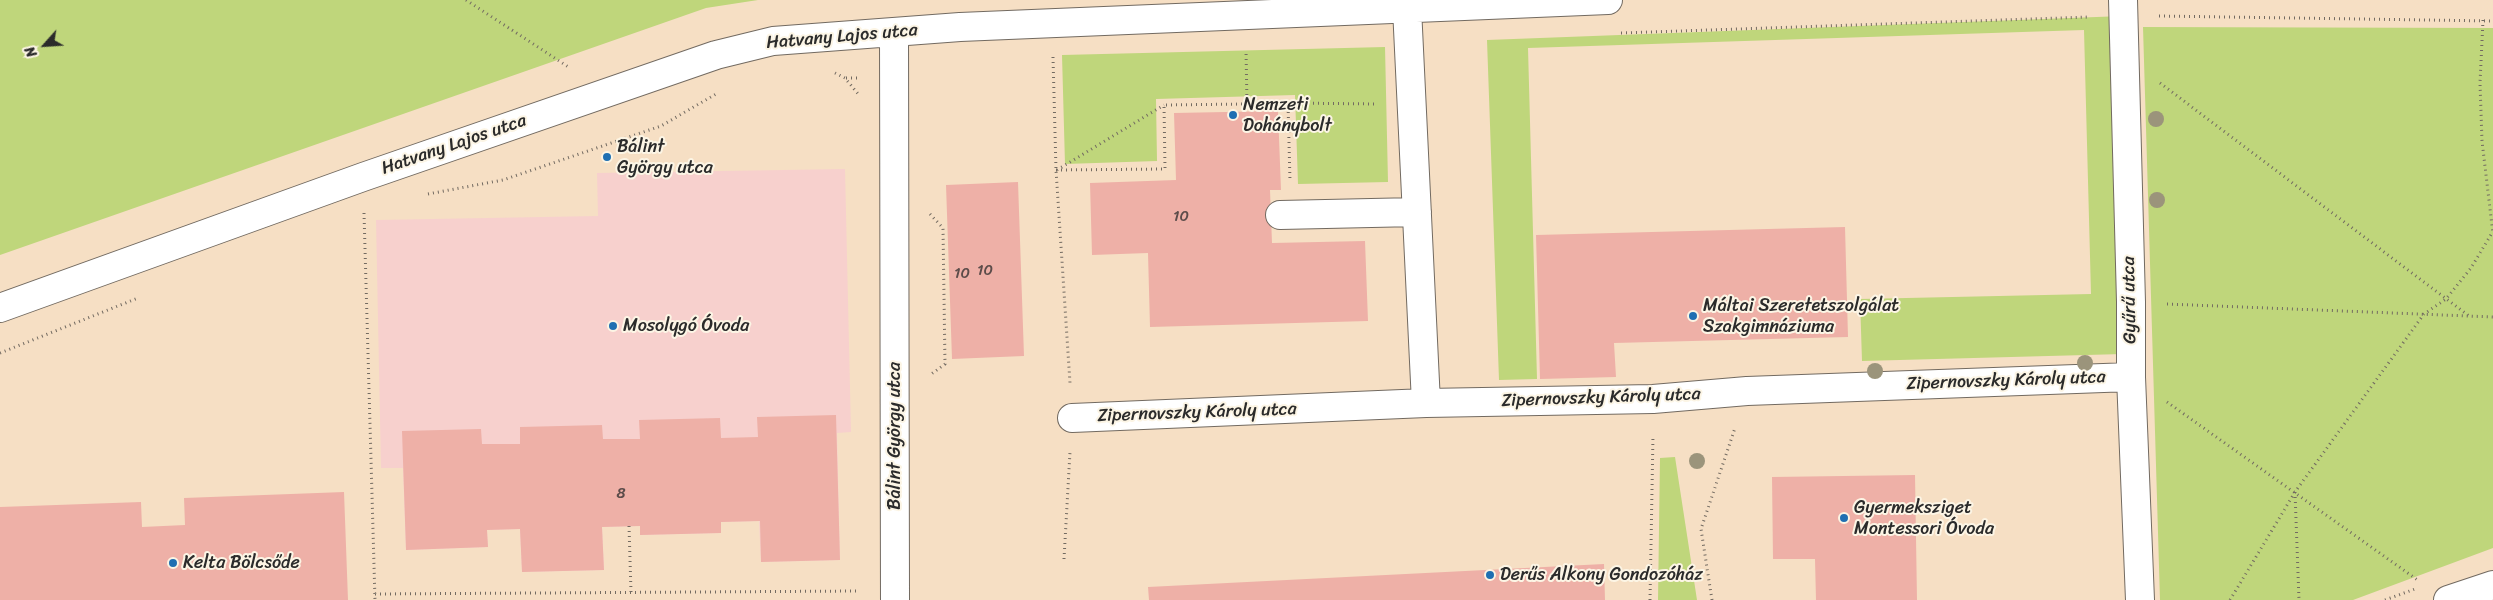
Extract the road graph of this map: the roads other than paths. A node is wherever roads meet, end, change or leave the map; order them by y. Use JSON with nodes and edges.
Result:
{"nodes":[{"id":1,"x":1608,"y":0,"type":"edge"},
{"id":2,"x":1375,"y":5,"type":"edge"},
{"id":3,"x":1407,"y":8,"type":"junction"},
{"id":4,"x":2123,"y":8,"type":"edge"},
{"id":5,"x":894,"y":32,"type":"junction"},
{"id":6,"x":1416,"y":212,"type":"junction"},
{"id":7,"x":1285,"y":215,"type":"road end"},
{"id":8,"x":0,"y":308,"type":"edge"},
{"id":9,"x":2131,"y":377,"type":"junction"},
{"id":10,"x":1426,"y":403,"type":"junction"},
{"id":11,"x":1072,"y":418,"type":"road end"},
{"id":12,"x":2493,"y":584,"type":"edge"},
{"id":13,"x":895,"y":600,"type":"edge"},
{"id":14,"x":2140,"y":600,"type":"edge"},
{"id":15,"x":2448,"y":600,"type":"edge"}],
"edges":[{"from":1,"to":3,"type":"street","name":"Hatvany Lajos utca"},
{"from":2,"to":3,"type":"street","name":"Hatvany Lajos utca"},
{"from":2,"to":5,"type":"street","name":"Hatvany Lajos utca"},
{"from":3,"to":6,"type":"street"},
{"from":4,"to":9,"type":"street","name":"Gyűrű utca"},
{"from":5,"to":8,"type":"street","name":"Hatvany Lajos utca"},
{"from":5,"to":13,"type":"street","name":"Bálint György utca"},
{"from":6,"to":7,"type":"street"},
{"from":6,"to":10,"type":"street"},
{"from":9,"to":10,"type":"street","name":"Zipernovszky Károly utca"},
{"from":9,"to":14,"type":"street","name":"Gyűrű utca"},
{"from":10,"to":11,"type":"street","name":"Zipernovszky Károly utca"},
{"from":12,"to":15,"type":"street"}]}
